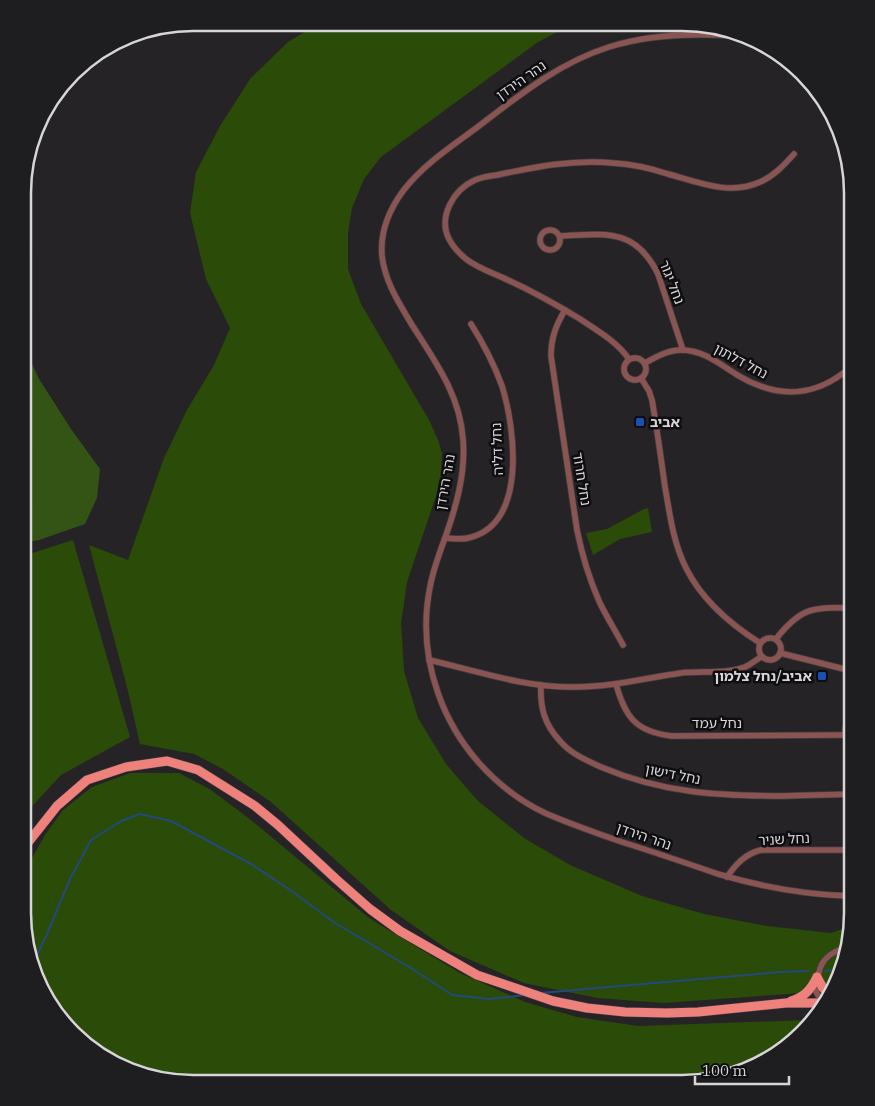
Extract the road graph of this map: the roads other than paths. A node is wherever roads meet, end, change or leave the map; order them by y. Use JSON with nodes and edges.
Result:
{"nodes":[{"id":1,"x":713,"y":35,"type":"edge"},
{"id":2,"x":794,"y":154,"type":"dead end"},
{"id":3,"x":560,"y":236,"type":"dead end"},
{"id":4,"x":565,"y":310,"type":"junction"},
{"id":5,"x":471,"y":324,"type":"dead end"},
{"id":6,"x":683,"y":350,"type":"junction"},
{"id":7,"x":629,"y":359,"type":"junction"},
{"id":8,"x":645,"y":363,"type":"junction"},
{"id":9,"x":844,"y":374,"type":"edge"},
{"id":10,"x":641,"y":378,"type":"junction"},
{"id":11,"x":445,"y":538,"type":"junction"},
{"id":12,"x":843,"y":608,"type":"edge"},
{"id":13,"x":776,"y":639,"type":"junction"},
{"id":14,"x":760,"y":643,"type":"junction"},
{"id":15,"x":623,"y":645,"type":"dead end"},
{"id":16,"x":780,"y":653,"type":"junction"},
{"id":17,"x":761,"y":656,"type":"junction"},
{"id":18,"x":429,"y":660,"type":"junction"},
{"id":19,"x":843,"y":669,"type":"edge"},
{"id":20,"x":616,"y":684,"type":"junction"},
{"id":21,"x":541,"y":685,"type":"junction"},
{"id":22,"x":843,"y":735,"type":"edge"},
{"id":23,"x":843,"y":794,"type":"edge"},
{"id":24,"x":31,"y":838,"type":"edge"},
{"id":25,"x":843,"y":850,"type":"edge"},
{"id":26,"x":727,"y":877,"type":"junction"},
{"id":27,"x":843,"y":895,"type":"edge"},
{"id":28,"x":839,"y":950,"type":"edge"},
{"id":29,"x":817,"y":977,"type":"junction"},
{"id":30,"x":824,"y":989,"type":"edge"},
{"id":31,"x":820,"y":997,"type":"edge"},
{"id":32,"x":816,"y":1002,"type":"edge"},
{"id":33,"x":786,"y":1003,"type":"junction"}],
"edges":[{"from":1,"to":11,"type":"street","name":"נהר הירדן"},
{"from":2,"to":4,"type":"street"},
{"from":3,"to":6,"type":"street","name":"נחל יגור"},
{"from":4,"to":7,"type":"street"},
{"from":4,"to":15,"type":"street","name":"נחל חרוד"},
{"from":5,"to":11,"type":"street","name":"נחל דליה"},
{"from":6,"to":8,"type":"street","name":"נחל דלתון"},
{"from":6,"to":9,"type":"street","name":"נחל דלתון"},
{"from":7,"to":8,"type":"street"},
{"from":7,"to":10,"type":"street"},
{"from":8,"to":10,"type":"street"},
{"from":10,"to":14,"type":"street"},
{"from":11,"to":18,"type":"street","name":"נהר הירדן"},
{"from":12,"to":13,"type":"street"},
{"from":13,"to":14,"type":"street"},
{"from":13,"to":16,"type":"street"},
{"from":14,"to":17,"type":"street"},
{"from":16,"to":17,"type":"street"},
{"from":16,"to":19,"type":"street"},
{"from":17,"to":20,"type":"street"},
{"from":18,"to":21,"type":"street"},
{"from":18,"to":26,"type":"street","name":"נהר הירדן"},
{"from":20,"to":21,"type":"street"},
{"from":20,"to":22,"type":"street","name":"נחל עמד"},
{"from":21,"to":23,"type":"street","name":"נחל דישון"},
{"from":24,"to":33,"type":"main road"},
{"from":25,"to":26,"type":"street","name":"נחל שניר"},
{"from":26,"to":27,"type":"street","name":"נהר הירדן"},
{"from":28,"to":29,"type":"street"},
{"from":29,"to":30,"type":"main road"},
{"from":29,"to":31,"type":"street"},
{"from":29,"to":33,"type":"main road"},
{"from":32,"to":33,"type":"main road"}]}
